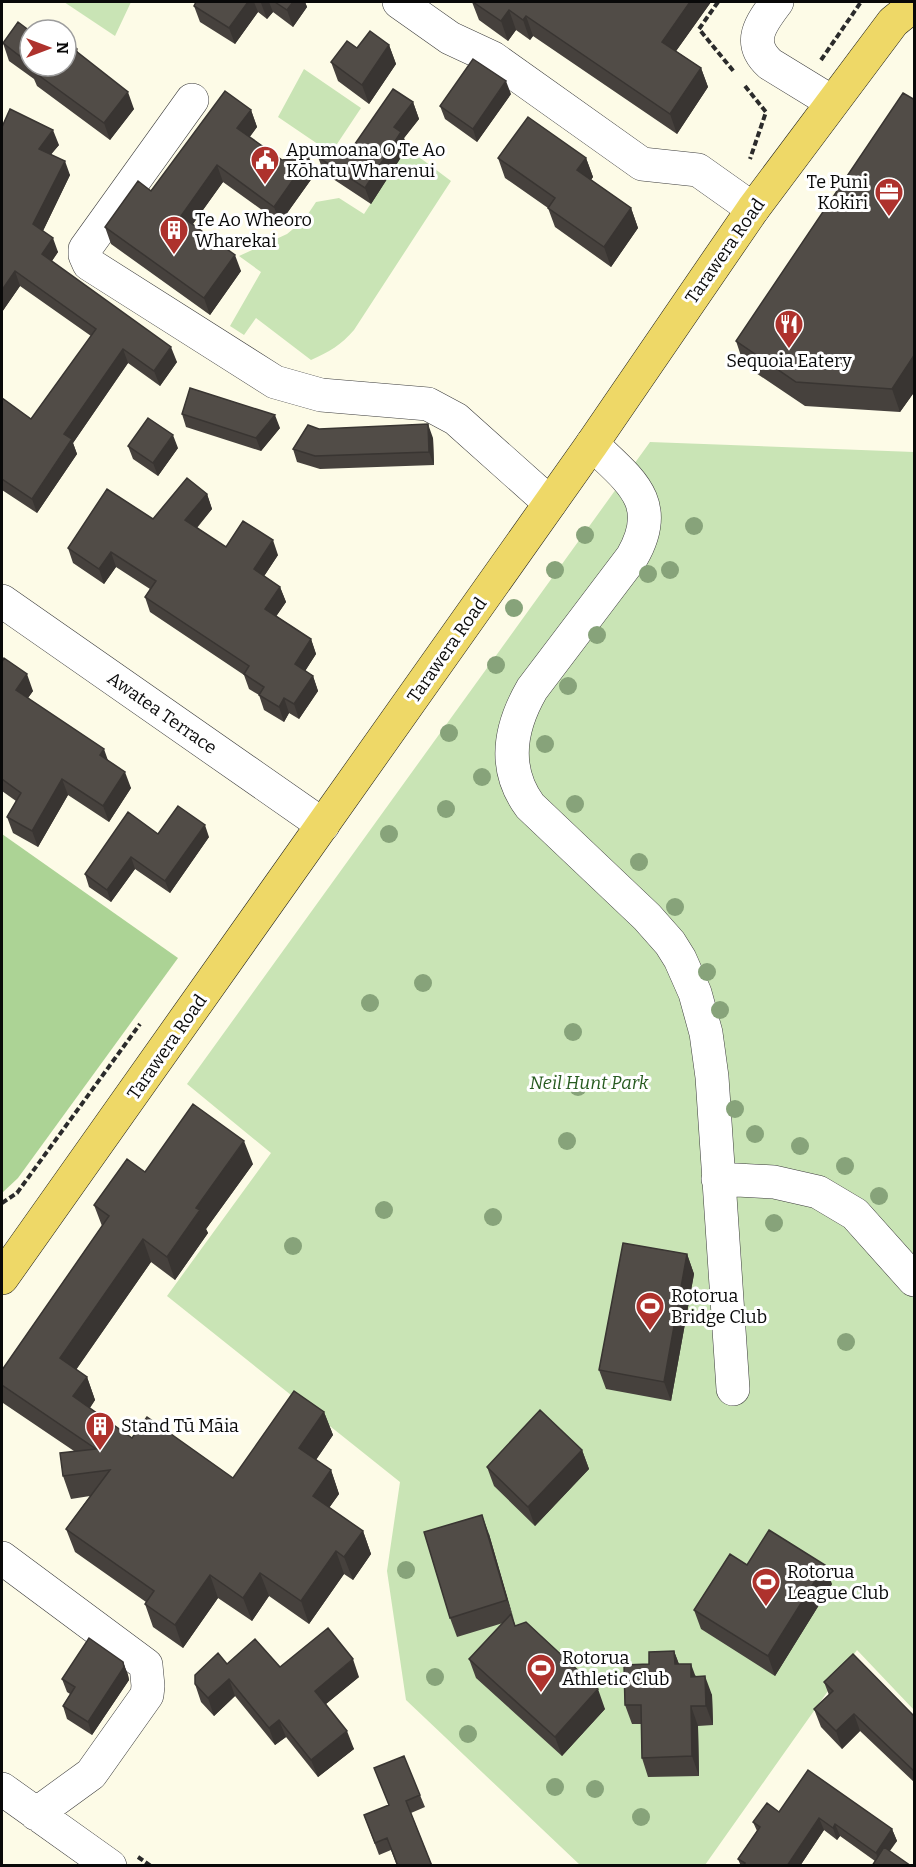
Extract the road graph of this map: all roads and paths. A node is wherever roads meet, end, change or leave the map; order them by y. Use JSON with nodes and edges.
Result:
{"nodes":[{"id":1,"x":399,"y":2,"type":"edge"},
{"id":2,"x":718,"y":2,"type":"edge"},
{"id":3,"x":777,"y":2,"type":"edge"},
{"id":4,"x":903,"y":9,"type":"edge"},
{"id":5,"x":736,"y":75,"type":"dead end"},
{"id":6,"x":744,"y":85,"type":"dead end"},
{"id":7,"x":192,"y":100,"type":"dead end"},
{"id":8,"x":832,"y":102,"type":"junction"},
{"id":9,"x":748,"y":165,"type":"dead end"},
{"id":10,"x":753,"y":209,"type":"junction"},
{"id":11,"x":592,"y":444,"type":"junction"},
{"id":12,"x":550,"y":503,"type":"junction"},
{"id":13,"x":2,"y":600,"type":"edge"},
{"id":14,"x":323,"y":825,"type":"junction"},
{"id":15,"x":718,"y":1179,"type":"junction"},
{"id":16,"x":2,"y":1277,"type":"edge"},
{"id":17,"x":915,"y":1280,"type":"edge"},
{"id":18,"x":733,"y":1389,"type":"dead end"},
{"id":19,"x":2,"y":1558,"type":"edge"},
{"id":20,"x":2,"y":1789,"type":"edge"},
{"id":21,"x":36,"y":1814,"type":"junction"},
{"id":22,"x":110,"y":1866,"type":"edge"}],
"edges":[{"from":1,"to":10,"type":"street"},
{"from":2,"to":5,"type":"path"},
{"from":3,"to":8,"type":"street"},
{"from":4,"to":8,"type":"main road","name":"Tarawera Road"},
{"from":6,"to":9,"type":"path"},
{"from":7,"to":12,"type":"street"},
{"from":8,"to":10,"type":"main road","name":"Tarawera Road"},
{"from":10,"to":11,"type":"main road","name":"Tarawera Road"},
{"from":11,"to":12,"type":"main road","name":"Tarawera Road"},
{"from":11,"to":15,"type":"street"},
{"from":12,"to":14,"type":"main road","name":"Tarawera Road"},
{"from":13,"to":14,"type":"street","name":"Awatea Terrace"},
{"from":14,"to":16,"type":"main road","name":"Tarawera Road"},
{"from":15,"to":17,"type":"street"},
{"from":15,"to":18,"type":"street"},
{"from":19,"to":21,"type":"street"},
{"from":20,"to":21,"type":"street"},
{"from":21,"to":22,"type":"street"}]}
